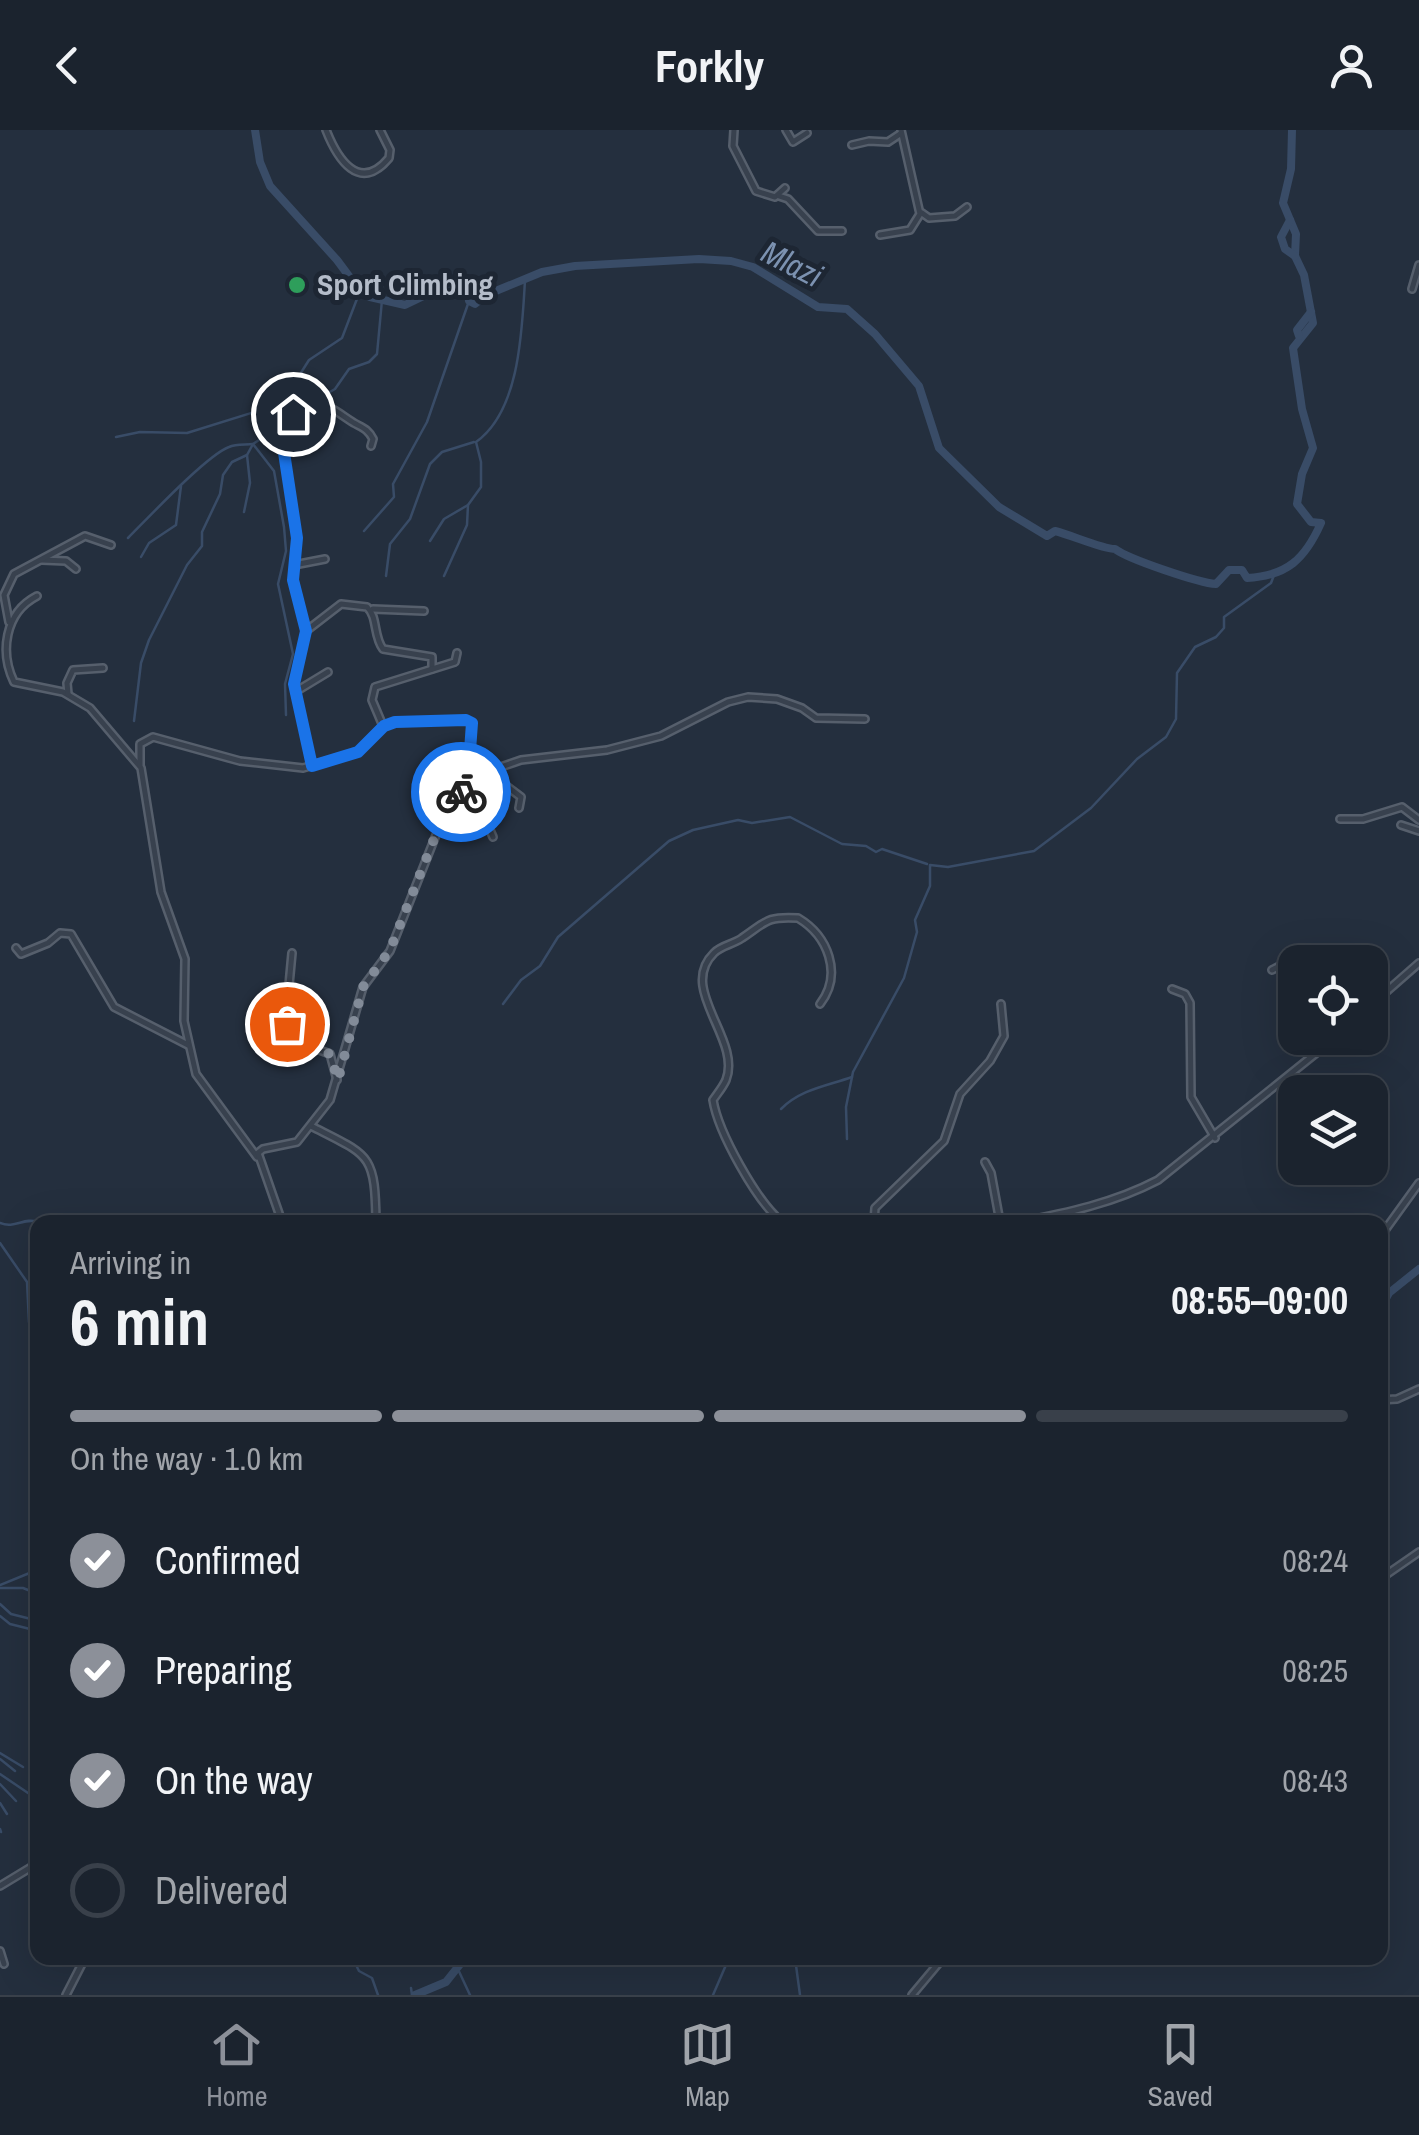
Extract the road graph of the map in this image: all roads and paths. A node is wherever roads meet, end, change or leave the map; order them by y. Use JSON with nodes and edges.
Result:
{"nodes":[{"id":1,"x":326,"y":130,"type":"edge"},
{"id":2,"x":380,"y":130,"type":"edge"},
{"id":3,"x":734,"y":130,"type":"edge"},
{"id":4,"x":786,"y":130,"type":"edge"},
{"id":5,"x":901,"y":131,"type":"edge"},
{"id":6,"x":807,"y":132,"type":"dead end"},
{"id":7,"x":852,"y":145,"type":"dead end"},
{"id":8,"x":785,"y":188,"type":"dead end"},
{"id":9,"x":779,"y":196,"type":"junction"},
{"id":10,"x":967,"y":207,"type":"dead end"},
{"id":11,"x":920,"y":210,"type":"junction"},
{"id":12,"x":842,"y":232,"type":"dead end"},
{"id":13,"x":880,"y":235,"type":"dead end"},
{"id":14,"x":1419,"y":265,"type":"edge"},
{"id":15,"x":1412,"y":290,"type":"dead end"},
{"id":16,"x":371,"y":446,"type":"dead end"},
{"id":17,"x":112,"y":545,"type":"dead end"},
{"id":18,"x":325,"y":559,"type":"dead end"},
{"id":19,"x":39,"y":560,"type":"junction"},
{"id":20,"x":294,"y":565,"type":"junction"},
{"id":21,"x":76,"y":568,"type":"dead end"},
{"id":22,"x":37,"y":596,"type":"dead end"},
{"id":23,"x":370,"y":609,"type":"junction"},
{"id":24,"x":424,"y":611,"type":"dead end"},
{"id":25,"x":9,"y":625,"type":"junction"},
{"id":26,"x":306,"y":631,"type":"junction"},
{"id":27,"x":457,"y":653,"type":"dead end"},
{"id":28,"x":103,"y":668,"type":"dead end"},
{"id":29,"x":432,"y":669,"type":"junction"},
{"id":30,"x":328,"y":672,"type":"dead end"},
{"id":31,"x":295,"y":692,"type":"junction"},
{"id":32,"x":68,"y":694,"type":"junction"},
{"id":33,"x":865,"y":720,"type":"dead end"},
{"id":34,"x":384,"y":726,"type":"junction"},
{"id":35,"x":312,"y":766,"type":"junction"},
{"id":36,"x":141,"y":768,"type":"junction"},
{"id":37,"x":488,"y":772,"type":"junction"},
{"id":38,"x":468,"y":778,"type":"junction"},
{"id":39,"x":458,"y":801,"type":"junction"},
{"id":40,"x":519,"y":808,"type":"dead end"},
{"id":41,"x":1340,"y":820,"type":"dead end"},
{"id":42,"x":1419,"y":820,"type":"edge"},
{"id":43,"x":1401,"y":825,"type":"dead end"},
{"id":44,"x":1419,"y":832,"type":"edge"},
{"id":45,"x":493,"y":837,"type":"dead end"},
{"id":46,"x":16,"y":948,"type":"dead end"},
{"id":47,"x":292,"y":953,"type":"dead end"},
{"id":48,"x":1419,"y":963,"type":"edge"},
{"id":49,"x":1278,"y":967,"type":"edge"},
{"id":50,"x":1272,"y":970,"type":"dead end"},
{"id":51,"x":1172,"y":989,"type":"dead end"},
{"id":52,"x":1388,"y":989,"type":"edge"},
{"id":53,"x":820,"y":1004,"type":"dead end"},
{"id":54,"x":1000,"y":1004,"type":"dead end"},
{"id":55,"x":188,"y":1045,"type":"junction"},
{"id":56,"x":1315,"y":1055,"type":"edge"},
{"id":57,"x":338,"y":1080,"type":"junction"},
{"id":58,"x":311,"y":1126,"type":"junction"},
{"id":59,"x":1215,"y":1138,"type":"junction"},
{"id":60,"x":258,"y":1160,"type":"junction"},
{"id":61,"x":985,"y":1162,"type":"dead end"},
{"id":62,"x":1419,"y":1183,"type":"edge"},
{"id":63,"x":279,"y":1215,"type":"edge"},
{"id":64,"x":376,"y":1215,"type":"edge"},
{"id":65,"x":776,"y":1215,"type":"edge"},
{"id":66,"x":874,"y":1215,"type":"edge"},
{"id":67,"x":999,"y":1215,"type":"edge"},
{"id":68,"x":1053,"y":1215,"type":"edge"},
{"id":69,"x":1388,"y":1226,"type":"edge"},
{"id":70,"x":1419,"y":1389,"type":"edge"},
{"id":71,"x":1388,"y":1400,"type":"edge"},
{"id":72,"x":1419,"y":1552,"type":"edge"},
{"id":73,"x":1388,"y":1573,"type":"edge"},
{"id":74,"x":30,"y":1867,"type":"edge"},
{"id":75,"x":0,"y":1886,"type":"edge"},
{"id":76,"x":0,"y":1950,"type":"edge"},
{"id":77,"x":4,"y":1964,"type":"dead end"},
{"id":78,"x":77,"y":1965,"type":"edge"},
{"id":79,"x":937,"y":1965,"type":"edge"},
{"id":80,"x":66,"y":1995,"type":"edge"},
{"id":81,"x":912,"y":1995,"type":"edge"}],
"edges":[{"from":1,"to":2,"type":"street"},
{"from":3,"to":9,"type":"street"},
{"from":4,"to":6,"type":"street"},
{"from":5,"to":7,"type":"street"},
{"from":5,"to":11,"type":"street"},
{"from":8,"to":9,"type":"street"},
{"from":9,"to":12,"type":"street"},
{"from":10,"to":11,"type":"street"},
{"from":11,"to":13,"type":"street"},
{"from":14,"to":15,"type":"street"},
{"from":16,"to":20,"type":"street"},
{"from":17,"to":19,"type":"street"},
{"from":18,"to":20,"type":"street"},
{"from":19,"to":21,"type":"street"},
{"from":19,"to":25,"type":"street"},
{"from":20,"to":26,"type":"street"},
{"from":22,"to":25,"type":"street"},
{"from":23,"to":24,"type":"street"},
{"from":23,"to":26,"type":"street"},
{"from":23,"to":29,"type":"street"},
{"from":25,"to":32,"type":"street"},
{"from":26,"to":31,"type":"street"},
{"from":27,"to":29,"type":"street"},
{"from":28,"to":32,"type":"street"},
{"from":29,"to":34,"type":"street"},
{"from":30,"to":31,"type":"street"},
{"from":31,"to":35,"type":"street"},
{"from":32,"to":36,"type":"street"},
{"from":33,"to":37,"type":"street"},
{"from":34,"to":35,"type":"street"},
{"from":34,"to":38,"type":"street"},
{"from":35,"to":36,"type":"street"},
{"from":36,"to":55,"type":"street"},
{"from":37,"to":38,"type":"street"},
{"from":37,"to":40,"type":"street"},
{"from":38,"to":39,"type":"street"},
{"from":39,"to":45,"type":"street"},
{"from":39,"to":57,"type":"street"},
{"from":41,"to":42,"type":"street"},
{"from":43,"to":44,"type":"street"},
{"from":46,"to":55,"type":"street"},
{"from":47,"to":57,"type":"street"},
{"from":48,"to":52,"type":"street"},
{"from":49,"to":50,"type":"street"},
{"from":51,"to":59,"type":"street"},
{"from":53,"to":65,"type":"street"},
{"from":54,"to":66,"type":"street"},
{"from":55,"to":60,"type":"street"},
{"from":56,"to":59,"type":"street"},
{"from":57,"to":58,"type":"street"},
{"from":58,"to":60,"type":"street"},
{"from":58,"to":64,"type":"street"},
{"from":59,"to":68,"type":"street"},
{"from":60,"to":63,"type":"street"},
{"from":61,"to":67,"type":"street"},
{"from":62,"to":69,"type":"street"},
{"from":70,"to":71,"type":"street"},
{"from":72,"to":73,"type":"street"},
{"from":74,"to":75,"type":"street"},
{"from":76,"to":77,"type":"street"},
{"from":78,"to":80,"type":"street"},
{"from":79,"to":81,"type":"street"}]}
